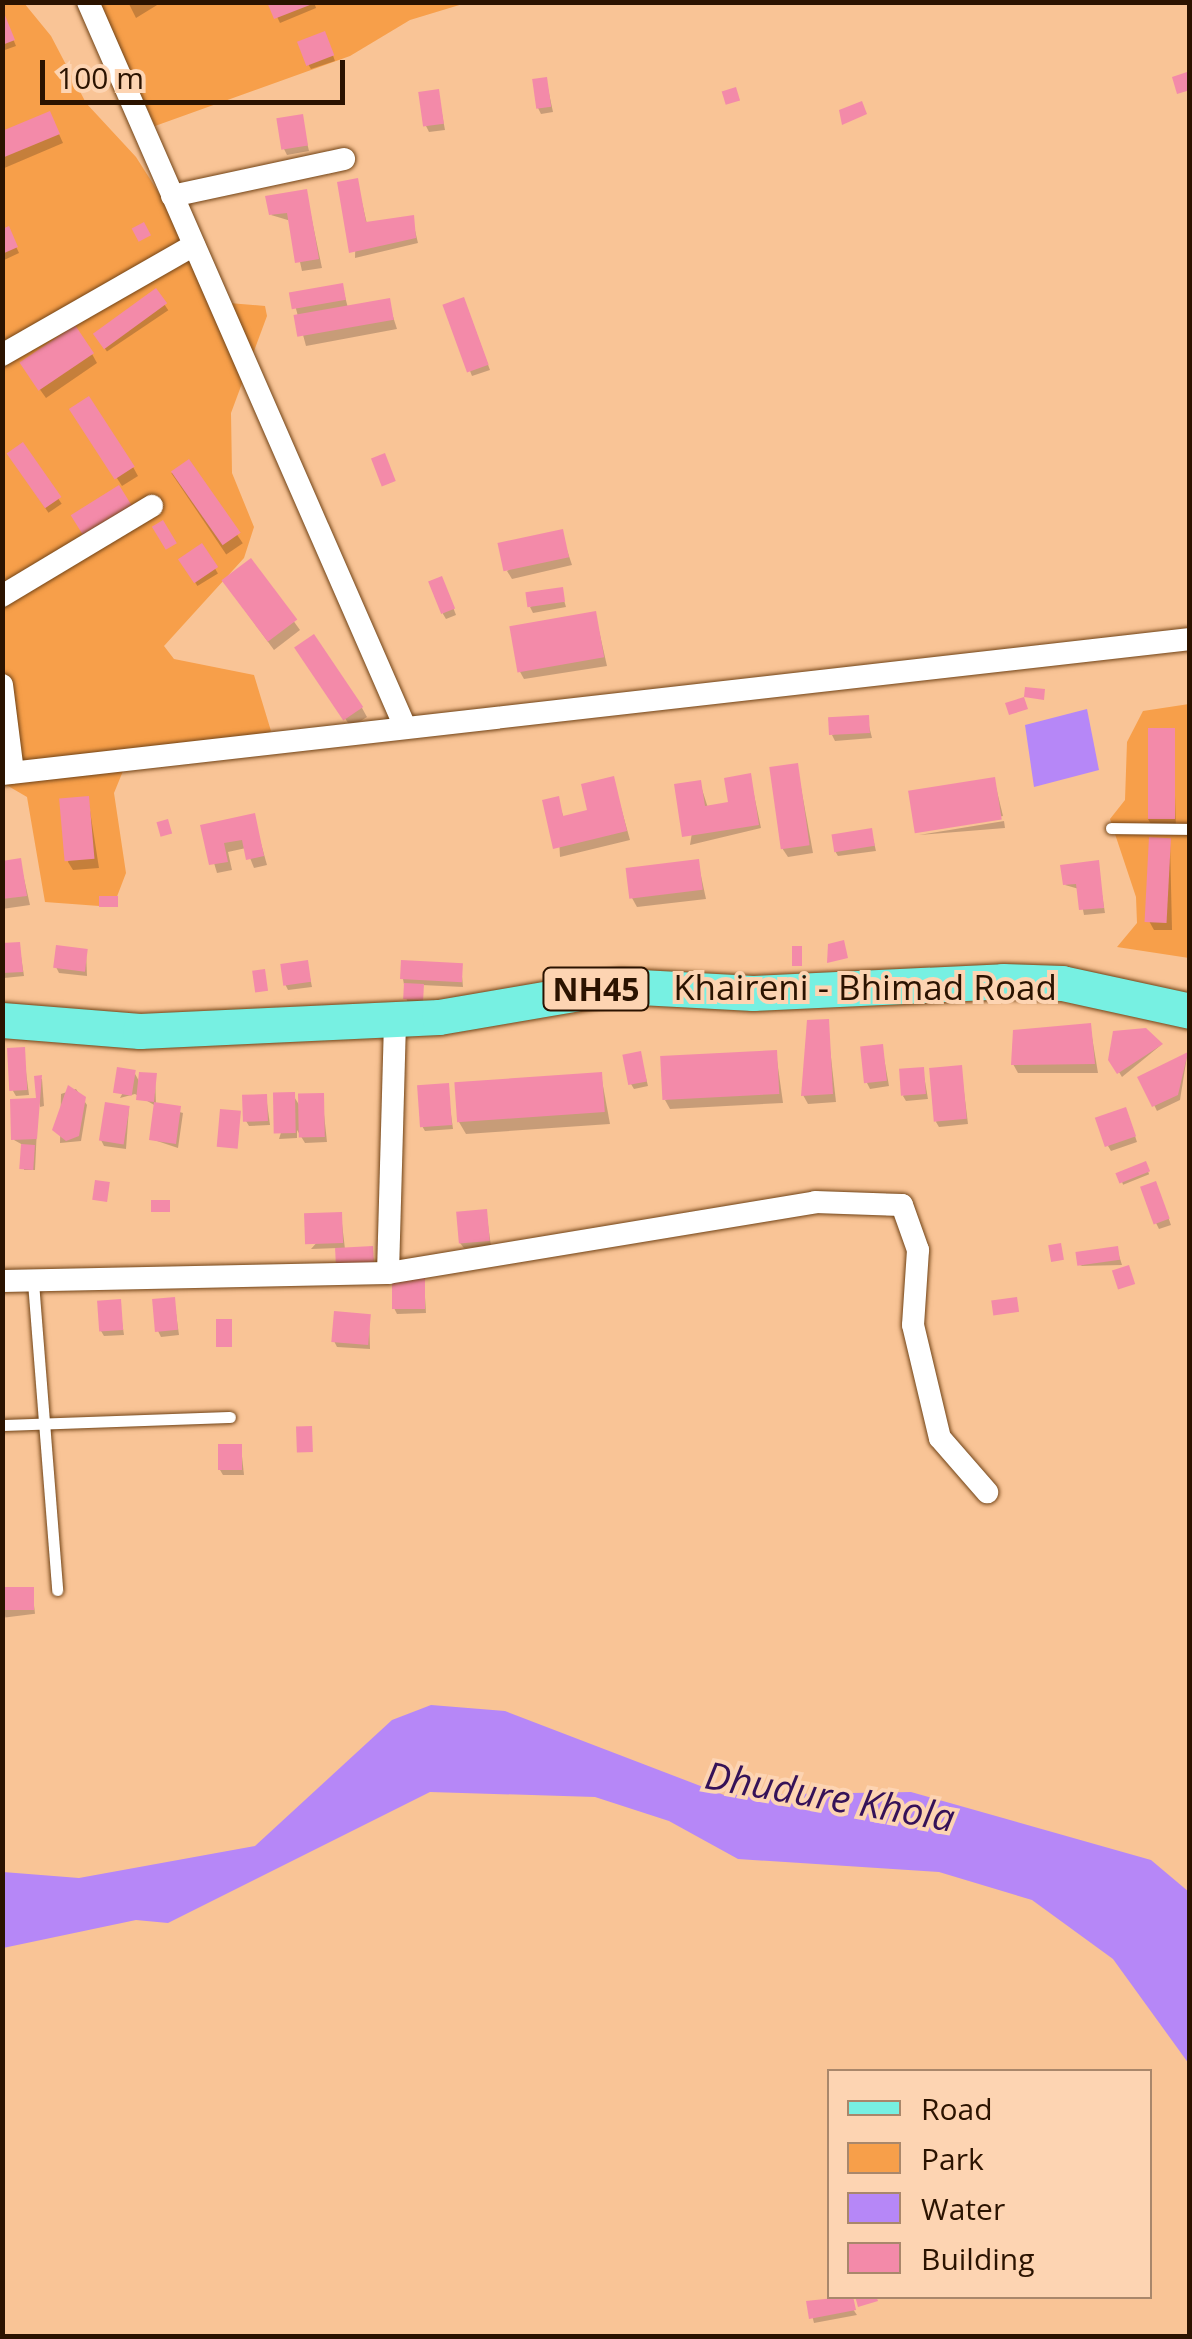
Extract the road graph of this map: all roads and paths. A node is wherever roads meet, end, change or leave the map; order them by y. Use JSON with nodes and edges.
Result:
{"nodes":[{"id":1,"x":88,"y":2,"type":"edge"},
{"id":2,"x":344,"y":159,"type":"dead end"},
{"id":3,"x":172,"y":196,"type":"junction"},
{"id":4,"x":194,"y":245,"type":"junction"},
{"id":5,"x":2,"y":356,"type":"edge"},
{"id":6,"x":152,"y":506,"type":"dead end"},
{"id":7,"x":2,"y":596,"type":"edge"},
{"id":8,"x":1190,"y":638,"type":"edge"},
{"id":9,"x":2,"y":685,"type":"edge"},
{"id":10,"x":405,"y":727,"type":"junction"},
{"id":11,"x":8,"y":773,"type":"edge"},
{"id":12,"x":1111,"y":828,"type":"dead end"},
{"id":13,"x":1190,"y":829,"type":"edge"},
{"id":14,"x":1190,"y":1010,"type":"edge"},
{"id":15,"x":2,"y":1020,"type":"edge"},
{"id":16,"x":394,"y":1020,"type":"junction"},
{"id":17,"x":388,"y":1272,"type":"junction"},
{"id":18,"x":2,"y":1281,"type":"edge"},
{"id":19,"x":33,"y":1282,"type":"junction"},
{"id":20,"x":230,"y":1417,"type":"dead end"},
{"id":21,"x":47,"y":1423,"type":"junction"},
{"id":22,"x":2,"y":1425,"type":"edge"},
{"id":23,"x":988,"y":1492,"type":"dead end"},
{"id":24,"x":57,"y":1590,"type":"dead end"}],
"edges":[{"from":1,"to":3,"type":"street"},
{"from":2,"to":3,"type":"street"},
{"from":3,"to":4,"type":"street"},
{"from":4,"to":5,"type":"street"},
{"from":4,"to":10,"type":"street"},
{"from":6,"to":7,"type":"street"},
{"from":8,"to":10,"type":"street"},
{"from":9,"to":11,"type":"street"},
{"from":10,"to":11,"type":"street"},
{"from":12,"to":13,"type":"lane"},
{"from":14,"to":16,"type":"main road","name":"Khaireni - Bhimad Road","number":"NH45"},
{"from":15,"to":16,"type":"main road","name":"Khaireni - Bhimad Road","number":"NH45"},
{"from":16,"to":17,"type":"street"},
{"from":17,"to":19,"type":"street"},
{"from":17,"to":23,"type":"street"},
{"from":18,"to":19,"type":"street"},
{"from":19,"to":21,"type":"lane"},
{"from":20,"to":21,"type":"lane"},
{"from":21,"to":22,"type":"lane"},
{"from":21,"to":24,"type":"lane"}]}
